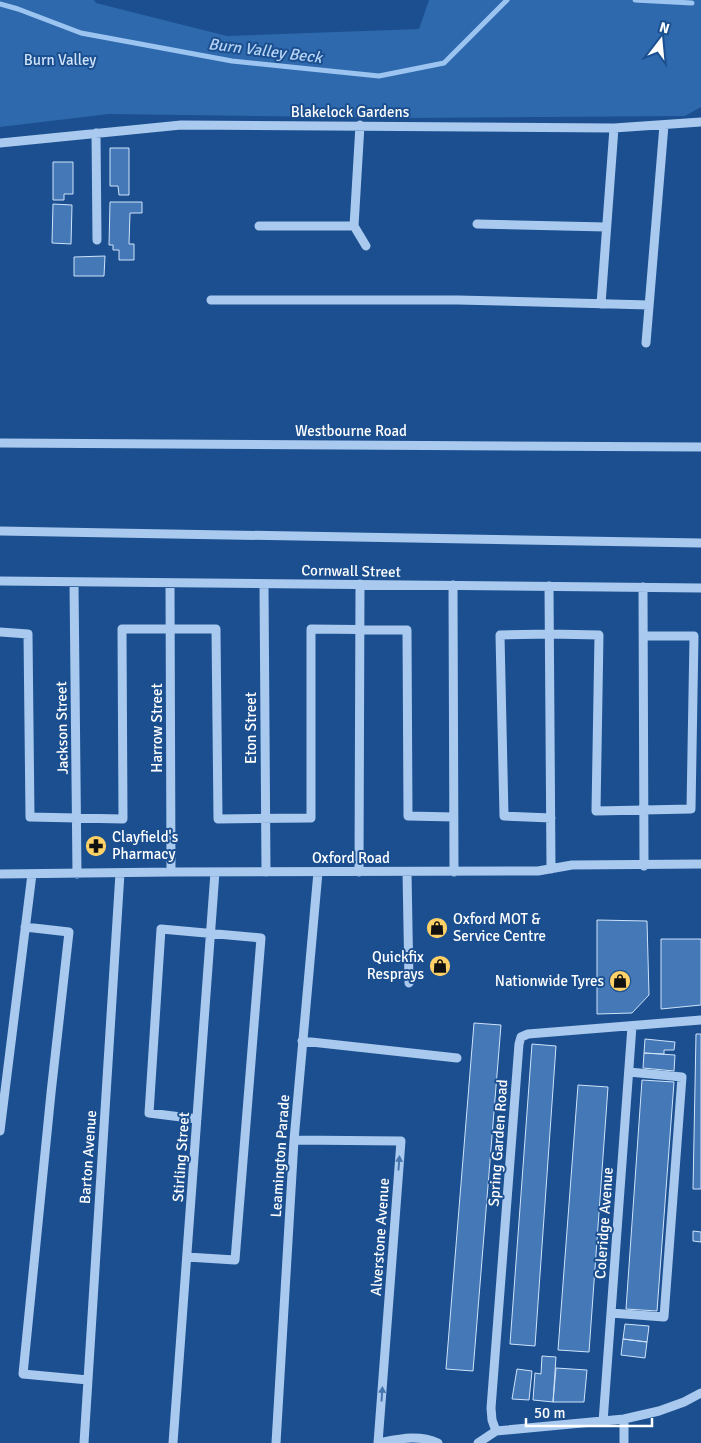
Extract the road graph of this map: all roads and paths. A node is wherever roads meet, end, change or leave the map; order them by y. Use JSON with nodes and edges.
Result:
{"nodes":[{"id":1,"x":701,"y":122,"type":"edge"},
{"id":2,"x":664,"y":125,"type":"junction"},
{"id":3,"x":360,"y":126,"type":"junction"},
{"id":4,"x":614,"y":128,"type":"junction"},
{"id":5,"x":96,"y":133,"type":"junction"},
{"id":6,"x":0,"y":143,"type":"edge"},
{"id":7,"x":477,"y":224,"type":"dead end"},
{"id":8,"x":259,"y":226,"type":"dead end"},
{"id":9,"x":354,"y":226,"type":"junction"},
{"id":10,"x":606,"y":227,"type":"junction"},
{"id":11,"x":97,"y":240,"type":"dead end"},
{"id":12,"x":366,"y":246,"type":"dead end"},
{"id":13,"x":211,"y":300,"type":"dead end"},
{"id":14,"x":601,"y":304,"type":"junction"},
{"id":15,"x":649,"y":305,"type":"junction"},
{"id":16,"x":646,"y":343,"type":"dead end"},
{"id":17,"x":0,"y":443,"type":"edge"},
{"id":18,"x":701,"y":447,"type":"edge"},
{"id":19,"x":0,"y":531,"type":"edge"},
{"id":20,"x":701,"y":544,"type":"edge"},
{"id":21,"x":0,"y":581,"type":"edge"},
{"id":22,"x":74,"y":582,"type":"junction"},
{"id":23,"x":170,"y":583,"type":"junction"},
{"id":24,"x":264,"y":584,"type":"junction"},
{"id":25,"x":360,"y":584,"type":"junction"},
{"id":26,"x":453,"y":585,"type":"junction"},
{"id":27,"x":549,"y":586,"type":"junction"},
{"id":28,"x":643,"y":587,"type":"junction"},
{"id":29,"x":701,"y":588,"type":"edge"},
{"id":30,"x":170,"y":629,"type":"junction"},
{"id":31,"x":360,"y":629,"type":"junction"},
{"id":32,"x":0,"y":632,"type":"edge"},
{"id":33,"x":550,"y":634,"type":"junction"},
{"id":34,"x":644,"y":636,"type":"junction"},
{"id":35,"x":644,"y":810,"type":"junction"},
{"id":36,"x":76,"y":817,"type":"junction"},
{"id":37,"x":454,"y":817,"type":"junction"},
{"id":38,"x":551,"y":818,"type":"junction"},
{"id":39,"x":265,"y":819,"type":"junction"},
{"id":40,"x":701,"y":864,"type":"edge"},
{"id":41,"x":644,"y":866,"type":"junction"},
{"id":42,"x":551,"y":869,"type":"junction"},
{"id":43,"x":171,"y":872,"type":"junction"},
{"id":44,"x":215,"y":872,"type":"junction"},
{"id":45,"x":266,"y":872,"type":"junction"},
{"id":46,"x":318,"y":872,"type":"junction"},
{"id":47,"x":359,"y":872,"type":"junction"},
{"id":48,"x":407,"y":872,"type":"junction"},
{"id":49,"x":454,"y":872,"type":"junction"},
{"id":50,"x":120,"y":873,"type":"junction"},
{"id":51,"x":0,"y":874,"type":"edge"},
{"id":52,"x":32,"y":874,"type":"junction"},
{"id":53,"x":77,"y":874,"type":"junction"},
{"id":54,"x":25,"y":927,"type":"junction"},
{"id":55,"x":211,"y":933,"type":"junction"},
{"id":56,"x":409,"y":983,"type":"dead end"},
{"id":57,"x":701,"y":1020,"type":"edge"},
{"id":58,"x":632,"y":1026,"type":"junction"},
{"id":59,"x":302,"y":1042,"type":"junction"},
{"id":60,"x":457,"y":1058,"type":"dead end"},
{"id":61,"x":629,"y":1072,"type":"junction"},
{"id":62,"x":197,"y":1119,"type":"junction"},
{"id":63,"x":0,"y":1131,"type":"edge"},
{"id":64,"x":294,"y":1140,"type":"junction"},
{"id":65,"x":187,"y":1257,"type":"junction"},
{"id":66,"x":611,"y":1313,"type":"junction"},
{"id":67,"x":88,"y":1380,"type":"junction"},
{"id":68,"x":701,"y":1393,"type":"edge"},
{"id":69,"x":624,"y":1419,"type":"junction"},
{"id":70,"x":603,"y":1422,"type":"junction"},
{"id":71,"x":496,"y":1431,"type":"junction"},
{"id":72,"x":84,"y":1443,"type":"edge"},
{"id":73,"x":173,"y":1443,"type":"edge"},
{"id":74,"x":276,"y":1443,"type":"edge"},
{"id":75,"x":378,"y":1443,"type":"edge"},
{"id":76,"x":438,"y":1443,"type":"edge"},
{"id":77,"x":478,"y":1443,"type":"edge"},
{"id":78,"x":624,"y":1443,"type":"edge"}],
"edges":[{"from":1,"to":2,"type":"street","name":"Blakelock Gardens"},
{"from":2,"to":4,"type":"street","name":"Blakelock Gardens"},
{"from":2,"to":15,"type":"street"},
{"from":3,"to":4,"type":"street","name":"Blakelock Gardens"},
{"from":3,"to":5,"type":"street","name":"Blakelock Gardens"},
{"from":3,"to":9,"type":"street"},
{"from":4,"to":10,"type":"street"},
{"from":5,"to":6,"type":"street","name":"Blakelock Gardens"},
{"from":5,"to":11,"type":"street"},
{"from":7,"to":10,"type":"street"},
{"from":8,"to":9,"type":"street"},
{"from":9,"to":12,"type":"street"},
{"from":10,"to":14,"type":"street"},
{"from":13,"to":14,"type":"street"},
{"from":14,"to":15,"type":"street"},
{"from":15,"to":16,"type":"street"},
{"from":17,"to":18,"type":"street","name":"Westbourne Road"},
{"from":19,"to":20,"type":"street"},
{"from":21,"to":22,"type":"street","name":"Cornwall Street"},
{"from":22,"to":23,"type":"street","name":"Cornwall Street"},
{"from":22,"to":36,"type":"street","name":"Jackson Street"},
{"from":23,"to":24,"type":"street","name":"Cornwall Street"},
{"from":23,"to":30,"type":"street","name":"Harrow Street"},
{"from":24,"to":25,"type":"street","name":"Cornwall Street"},
{"from":24,"to":39,"type":"street","name":"Eton Street"},
{"from":25,"to":26,"type":"street","name":"Cornwall Street"},
{"from":25,"to":31,"type":"street"},
{"from":26,"to":27,"type":"street","name":"Cornwall Street"},
{"from":26,"to":37,"type":"street"},
{"from":27,"to":28,"type":"street","name":"Cornwall Street"},
{"from":27,"to":33,"type":"street"},
{"from":28,"to":29,"type":"street","name":"Cornwall Street"},
{"from":28,"to":34,"type":"street"},
{"from":30,"to":36,"type":"street"},
{"from":30,"to":39,"type":"street"},
{"from":30,"to":43,"type":"street","name":"Harrow Street"},
{"from":31,"to":37,"type":"street"},
{"from":31,"to":39,"type":"street"},
{"from":31,"to":47,"type":"street"},
{"from":32,"to":36,"type":"street"},
{"from":33,"to":35,"type":"street"},
{"from":33,"to":38,"type":"street"},
{"from":33,"to":38,"type":"street"},
{"from":34,"to":35,"type":"street"},
{"from":34,"to":35,"type":"street"},
{"from":35,"to":41,"type":"street"},
{"from":36,"to":53,"type":"street","name":"Jackson Street"},
{"from":37,"to":49,"type":"street"},
{"from":38,"to":42,"type":"street"},
{"from":39,"to":45,"type":"street","name":"Eton Street"},
{"from":40,"to":41,"type":"street","name":"Oxford Road"},
{"from":41,"to":42,"type":"street","name":"Oxford Road"},
{"from":42,"to":49,"type":"street","name":"Oxford Road"},
{"from":43,"to":44,"type":"street","name":"Oxford Road"},
{"from":43,"to":50,"type":"street","name":"Oxford Road"},
{"from":44,"to":45,"type":"street","name":"Oxford Road"},
{"from":44,"to":55,"type":"street","name":"Stirling Street"},
{"from":45,"to":46,"type":"street","name":"Oxford Road"},
{"from":46,"to":47,"type":"street","name":"Oxford Road"},
{"from":46,"to":59,"type":"street","name":"Leamington Parade"},
{"from":47,"to":48,"type":"street","name":"Oxford Road"},
{"from":48,"to":49,"type":"street","name":"Oxford Road"},
{"from":48,"to":56,"type":"street"},
{"from":50,"to":53,"type":"street","name":"Oxford Road"},
{"from":50,"to":67,"type":"street","name":"Barton Avenue"},
{"from":51,"to":52,"type":"street","name":"Oxford Road"},
{"from":52,"to":53,"type":"street","name":"Oxford Road"},
{"from":52,"to":54,"type":"street"},
{"from":54,"to":63,"type":"street"},
{"from":54,"to":67,"type":"street"},
{"from":55,"to":62,"type":"street","name":"Stirling Street"},
{"from":55,"to":62,"type":"street"},
{"from":55,"to":65,"type":"street"},
{"from":57,"to":58,"type":"street","name":"Spring Garden Road"},
{"from":58,"to":61,"type":"street","name":"Coleridge Avenue"},
{"from":58,"to":71,"type":"street","name":"Spring Garden Road"},
{"from":59,"to":60,"type":"street"},
{"from":59,"to":64,"type":"street","name":"Leamington Parade"},
{"from":61,"to":66,"type":"street","name":"Coleridge Avenue"},
{"from":61,"to":66,"type":"street"},
{"from":62,"to":65,"type":"street","name":"Stirling Street"},
{"from":64,"to":74,"type":"street","name":"Leamington Parade"},
{"from":75,"to":64,"type":"street","name":"Alverstone Avenue","one_way":true},
{"from":65,"to":73,"type":"street","name":"Stirling Street"},
{"from":66,"to":70,"type":"street","name":"Coleridge Avenue"},
{"from":67,"to":72,"type":"street","name":"Barton Avenue"},
{"from":68,"to":69,"type":"street"},
{"from":69,"to":70,"type":"street"},
{"from":69,"to":78,"type":"street"},
{"from":70,"to":71,"type":"street"},
{"from":71,"to":77,"type":"street"},
{"from":75,"to":76,"type":"street"}]}
